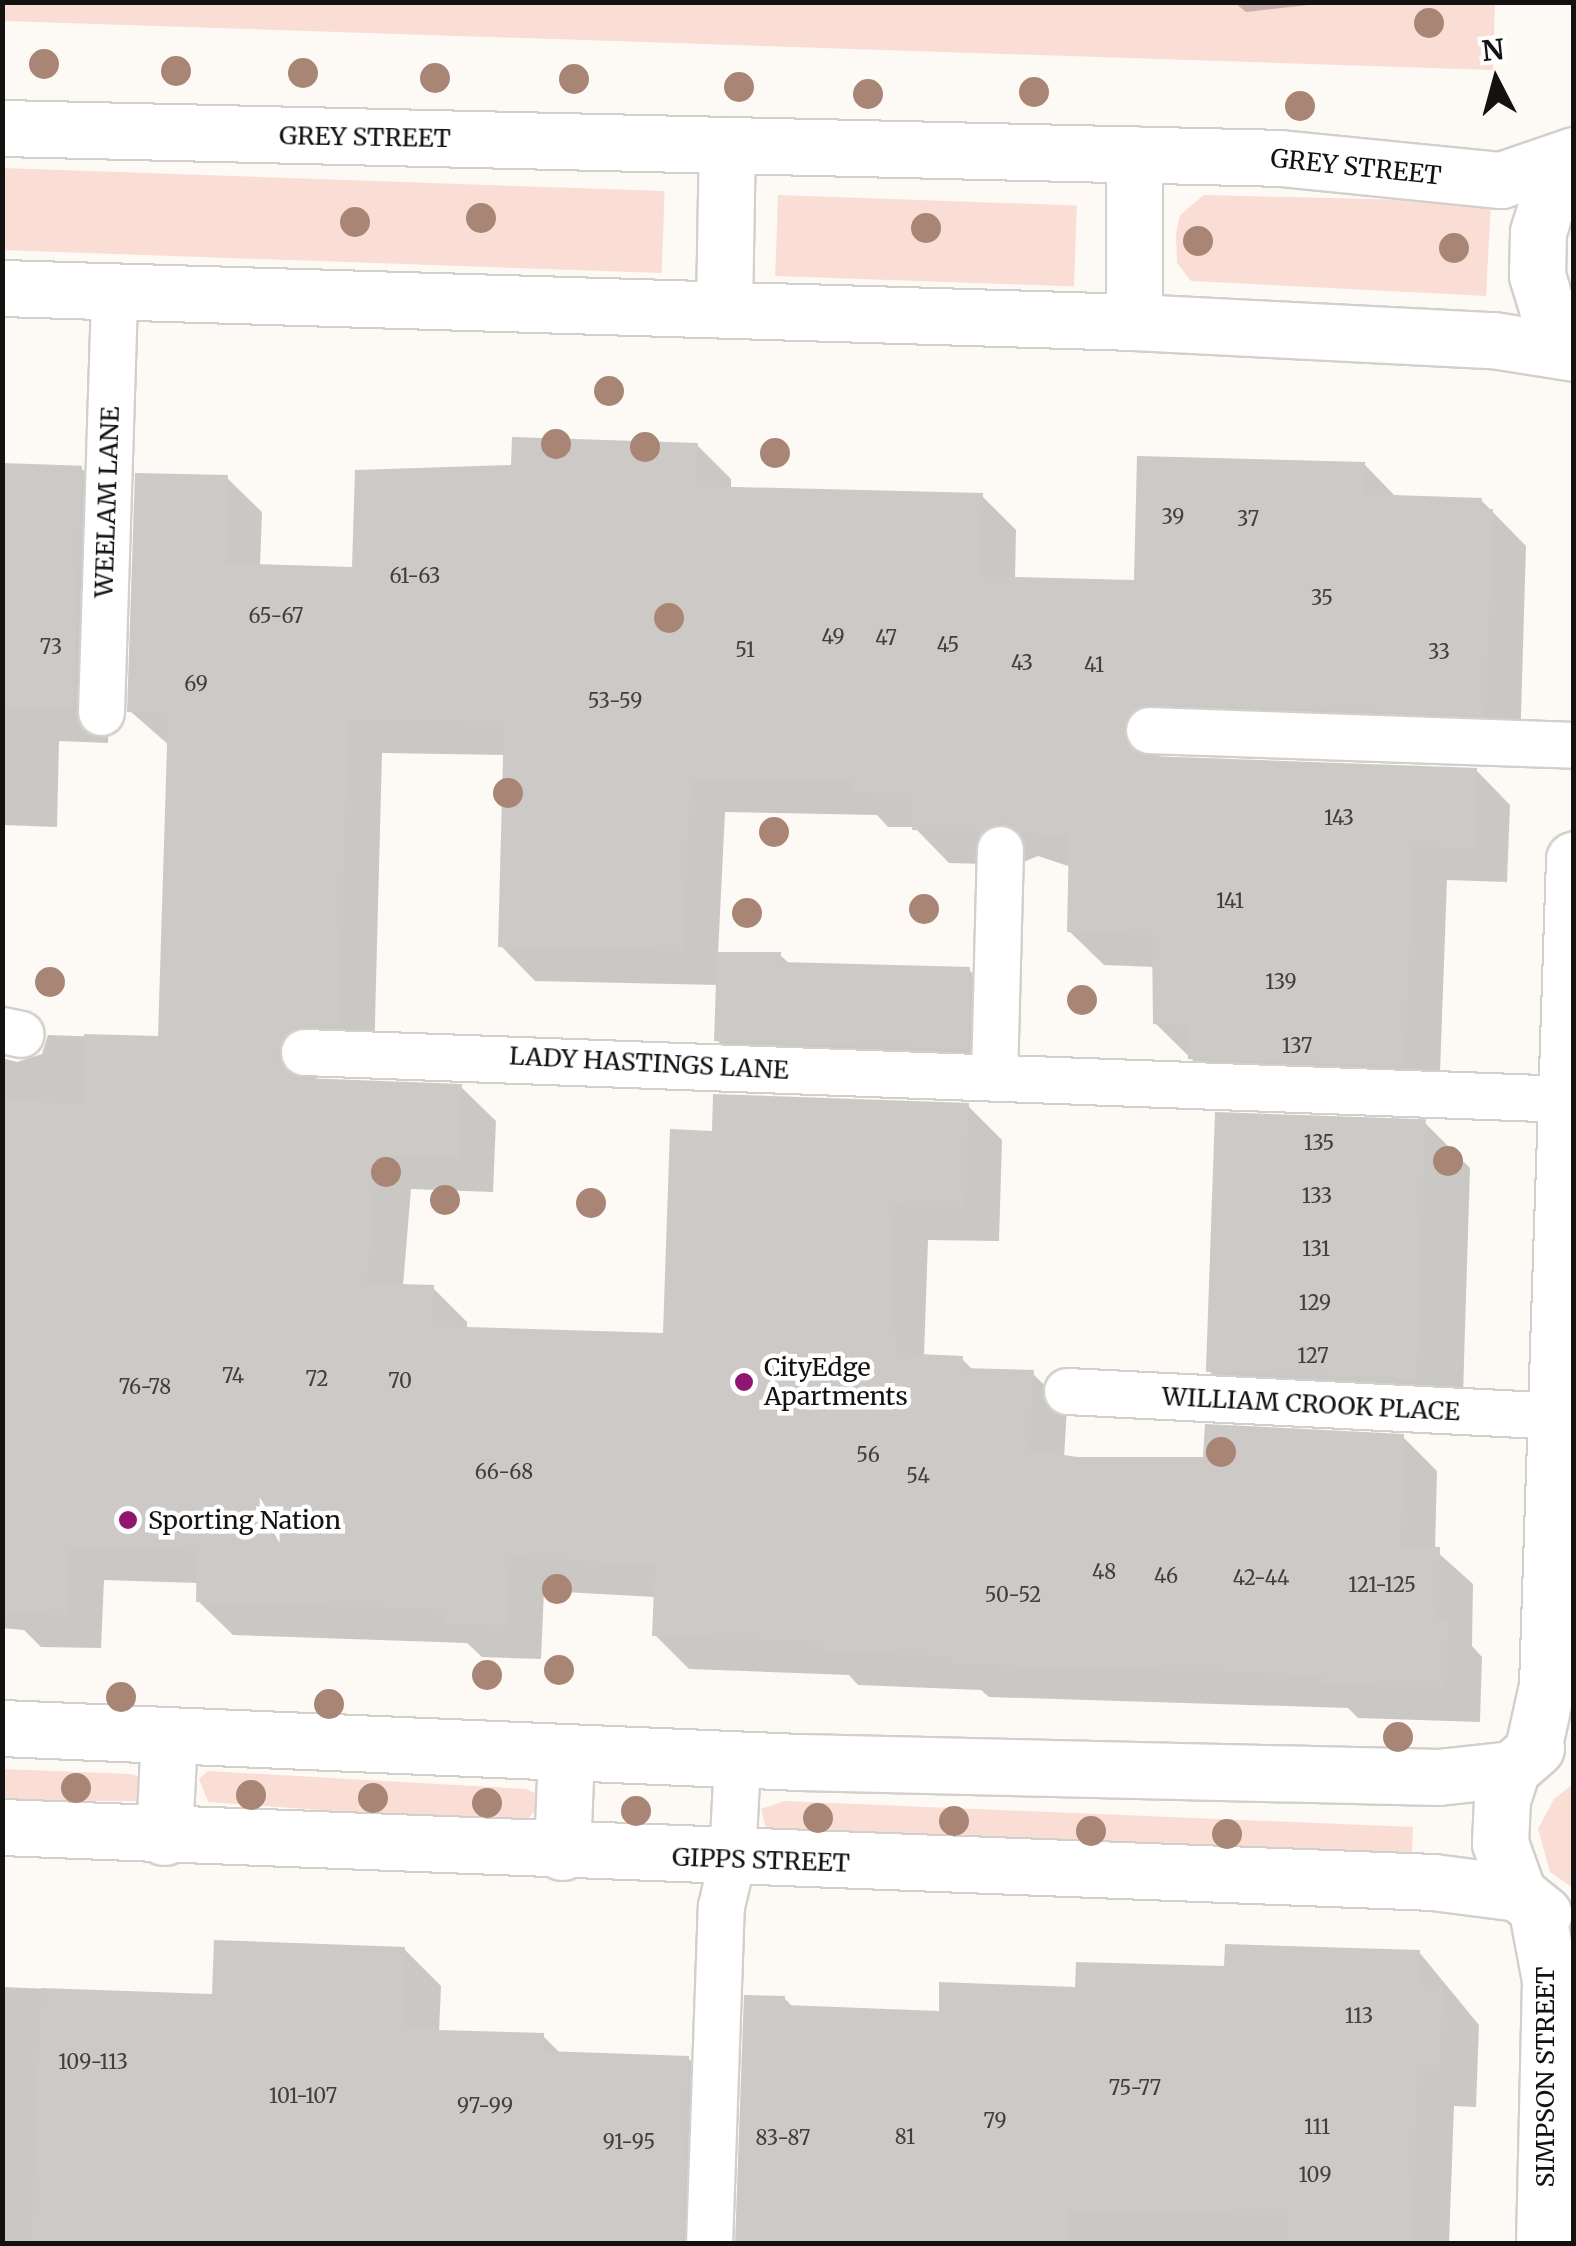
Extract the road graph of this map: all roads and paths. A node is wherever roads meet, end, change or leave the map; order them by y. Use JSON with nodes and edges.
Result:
{"nodes":[{"id":1,"x":2,"y":128,"type":"edge"},
{"id":2,"x":727,"y":145,"type":"junction"},
{"id":3,"x":1134,"y":154,"type":"junction"},
{"id":4,"x":1574,"y":157,"type":"edge"},
{"id":5,"x":2,"y":288,"type":"edge"},
{"id":6,"x":114,"y":291,"type":"junction"},
{"id":7,"x":724,"y":309,"type":"junction"},
{"id":8,"x":1134,"y":322,"type":"junction"},
{"id":9,"x":1574,"y":352,"type":"edge"},
{"id":10,"x":101,"y":712,"type":"dead end"},
{"id":11,"x":1149,"y":730,"type":"dead end"},
{"id":12,"x":1574,"y":745,"type":"edge"},
{"id":13,"x":1000,"y":849,"type":"dead end"},
{"id":14,"x":1574,"y":859,"type":"edge"},
{"id":15,"x":304,"y":1052,"type":"dead end"},
{"id":16,"x":994,"y":1077,"type":"junction"},
{"id":17,"x":1565,"y":1099,"type":"junction"},
{"id":18,"x":1066,"y":1390,"type":"dead end"},
{"id":19,"x":1556,"y":1416,"type":"junction"},
{"id":20,"x":2,"y":1728,"type":"edge"},
{"id":21,"x":169,"y":1735,"type":"junction"},
{"id":22,"x":566,"y":1752,"type":"junction"},
{"id":23,"x":1540,"y":1752,"type":"edge"},
{"id":24,"x":737,"y":1759,"type":"junction"},
{"id":25,"x":2,"y":1827,"type":"edge"},
{"id":26,"x":164,"y":1837,"type":"junction"},
{"id":27,"x":562,"y":1852,"type":"junction"},
{"id":28,"x":732,"y":1859,"type":"junction"},
{"id":29,"x":1543,"y":1911,"type":"edge"},
{"id":30,"x":708,"y":2244,"type":"edge"},
{"id":31,"x":1544,"y":2244,"type":"edge"}],
"edges":[{"from":1,"to":2,"type":"street","name":"GREY STREET"},
{"from":2,"to":3,"type":"street","name":"GREY STREET"},
{"from":2,"to":7,"type":"street"},
{"from":3,"to":4,"type":"street","name":"GREY STREET"},
{"from":3,"to":8,"type":"street"},
{"from":4,"to":9,"type":"street"},
{"from":5,"to":6,"type":"street"},
{"from":6,"to":7,"type":"street"},
{"from":6,"to":10,"type":"lane","name":"WEELAM LANE"},
{"from":7,"to":8,"type":"street"},
{"from":8,"to":9,"type":"street"},
{"from":11,"to":12,"type":"lane"},
{"from":13,"to":16,"type":"lane"},
{"from":14,"to":17,"type":"street"},
{"from":15,"to":16,"type":"lane","name":"LADY HASTINGS LANE"},
{"from":16,"to":17,"type":"lane","name":"LADY HASTINGS LANE"},
{"from":17,"to":19,"type":"street"},
{"from":18,"to":19,"type":"lane","name":"WILLIAM CROOK PLACE"},
{"from":19,"to":23,"type":"street"},
{"from":20,"to":21,"type":"street"},
{"from":21,"to":22,"type":"street"},
{"from":21,"to":26,"type":"street"},
{"from":22,"to":24,"type":"street"},
{"from":22,"to":27,"type":"street"},
{"from":23,"to":24,"type":"street"},
{"from":23,"to":29,"type":"street","name":"SIMPSON STREET"},
{"from":24,"to":28,"type":"lane"},
{"from":25,"to":26,"type":"street","name":"GIPPS STREET"},
{"from":26,"to":27,"type":"street","name":"GIPPS STREET"},
{"from":27,"to":28,"type":"street","name":"GIPPS STREET"},
{"from":28,"to":29,"type":"street","name":"GIPPS STREET"},
{"from":28,"to":30,"type":"lane"},
{"from":29,"to":31,"type":"street","name":"SIMPSON STREET"}]}
